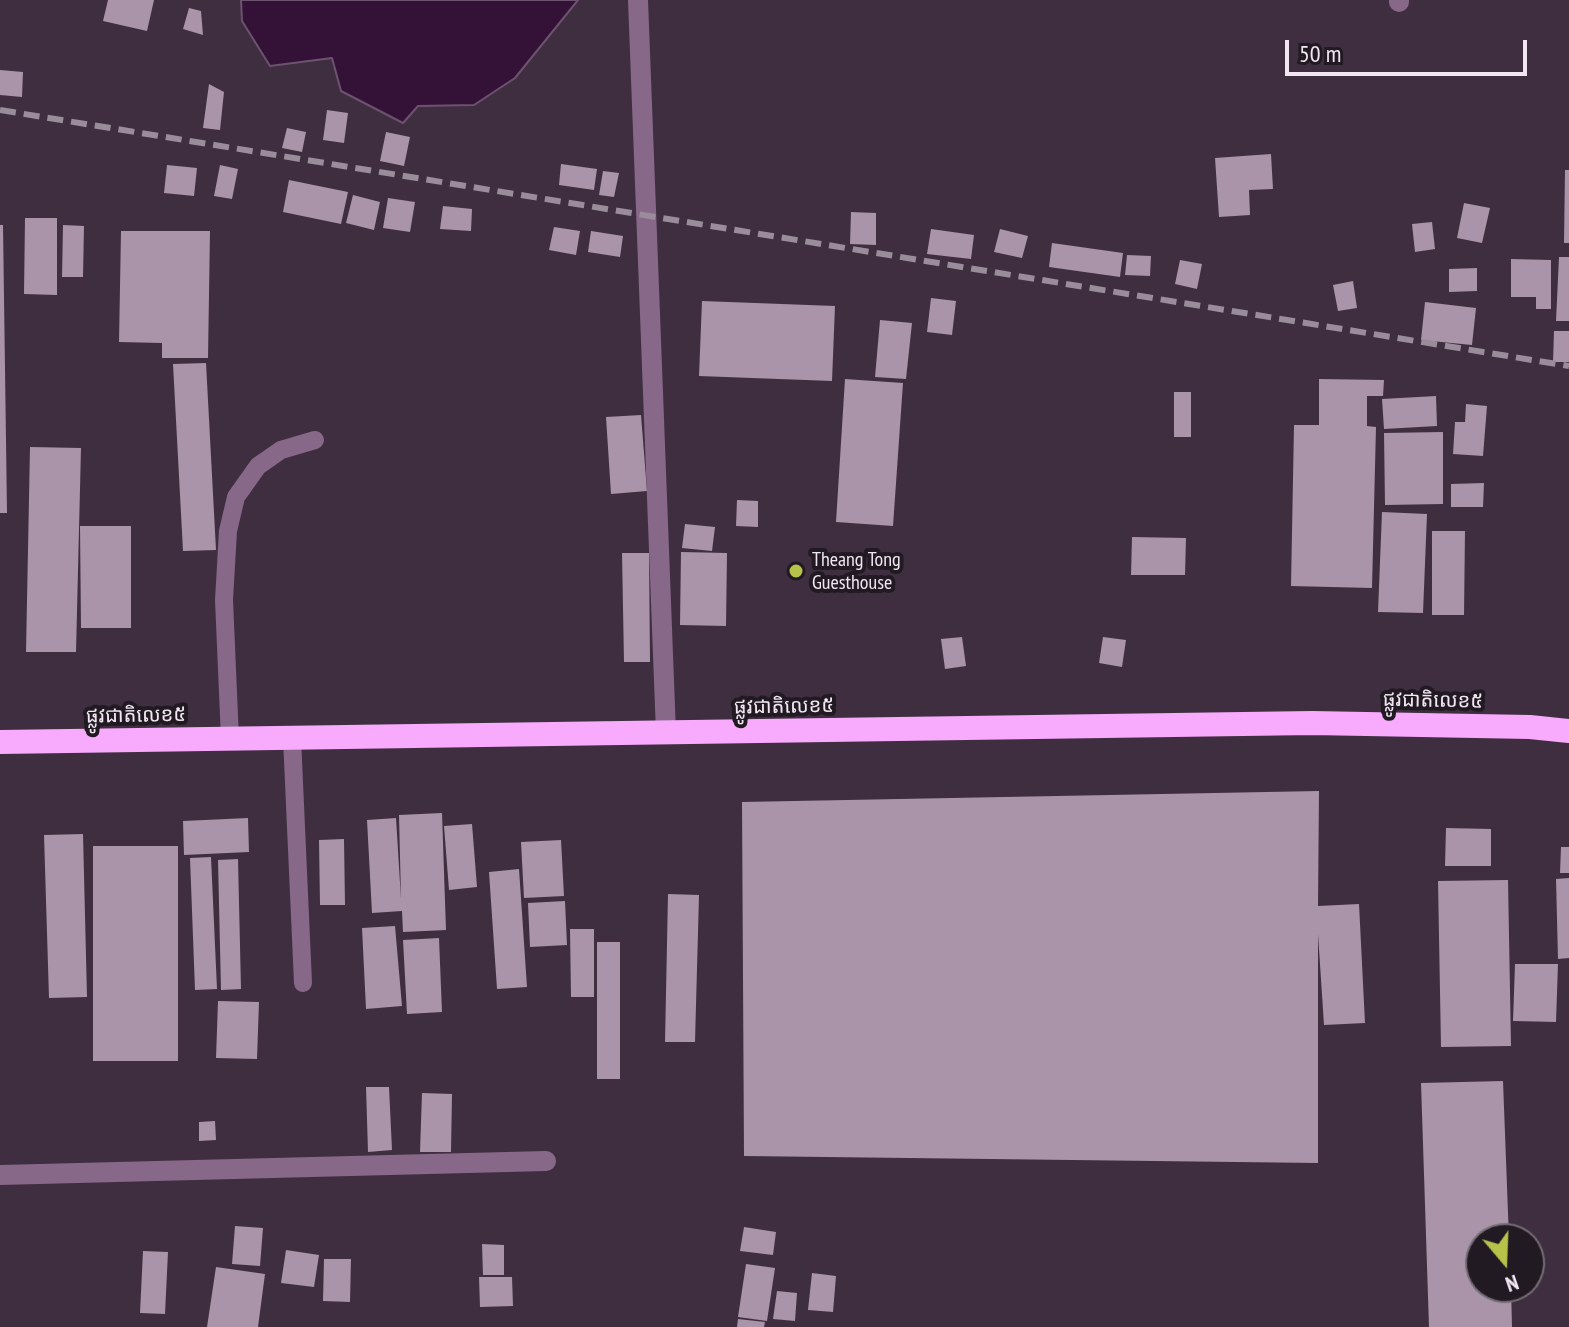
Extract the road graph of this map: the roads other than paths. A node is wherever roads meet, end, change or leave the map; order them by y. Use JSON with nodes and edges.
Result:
{"nodes":[{"id":1,"x":638,"y":0,"type":"edge"},
{"id":2,"x":315,"y":440,"type":"dead end"},
{"id":3,"x":1569,"y":731,"type":"edge"},
{"id":4,"x":666,"y":733,"type":"junction"},
{"id":5,"x":292,"y":738,"type":"junction"},
{"id":6,"x":230,"y":739,"type":"junction"},
{"id":7,"x":0,"y":742,"type":"edge"},
{"id":8,"x":303,"y":983,"type":"dead end"},
{"id":9,"x":546,"y":1161,"type":"dead end"},
{"id":10,"x":0,"y":1175,"type":"edge"}],
"edges":[{"from":1,"to":4,"type":"street"},
{"from":2,"to":6,"type":"lane"},
{"from":3,"to":4,"type":"highway","name":"ផ្លូវជាតិលេខ៥"},
{"from":4,"to":5,"type":"highway","name":"ផ្លូវជាតិលេខ៥"},
{"from":5,"to":6,"type":"highway","name":"ផ្លូវជាតិលេខ៥"},
{"from":5,"to":8,"type":"lane"},
{"from":6,"to":7,"type":"highway","name":"ផ្លូវជាតិលេខ៥"},
{"from":9,"to":10,"type":"street"}]}
